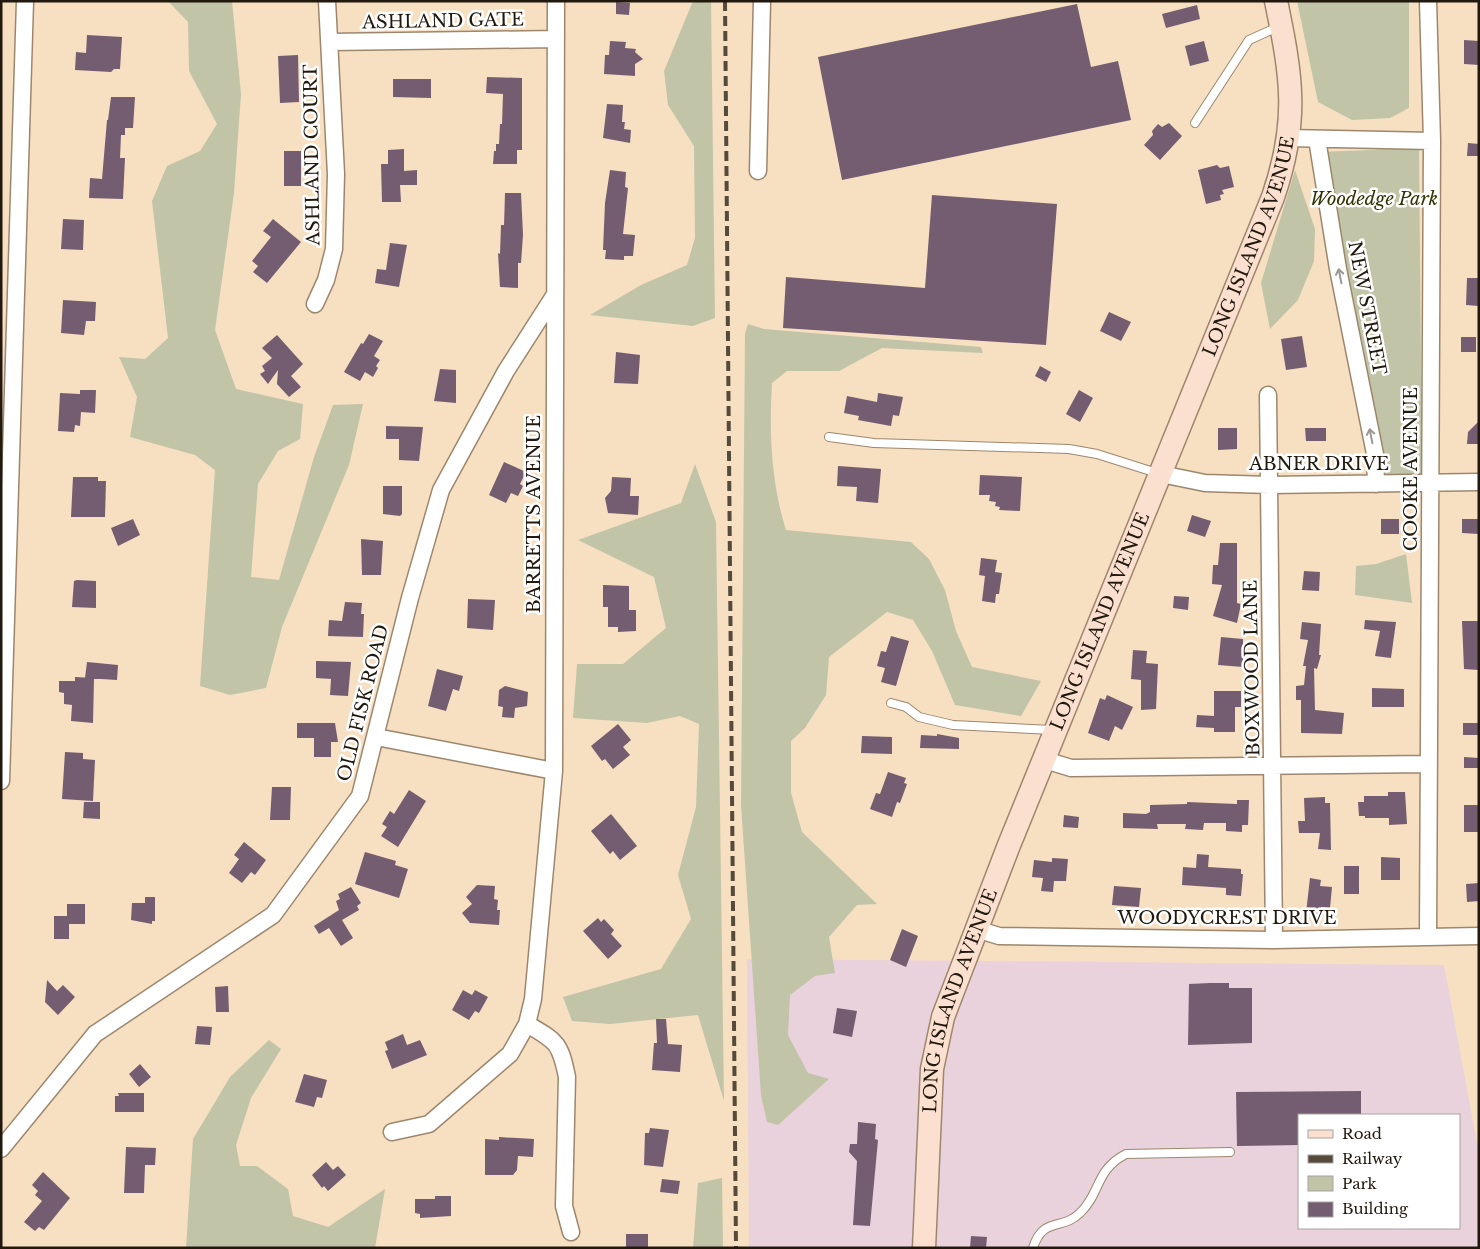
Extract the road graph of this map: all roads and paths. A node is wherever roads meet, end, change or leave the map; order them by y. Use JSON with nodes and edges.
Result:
{"nodes":[{"id":1,"x":25,"y":1,"type":"edge"},
{"id":2,"x":327,"y":1,"type":"edge"},
{"id":3,"x":556,"y":1,"type":"edge"},
{"id":4,"x":762,"y":1,"type":"edge"},
{"id":5,"x":1276,"y":1,"type":"edge"},
{"id":6,"x":1428,"y":1,"type":"edge"},
{"id":7,"x":1281,"y":25,"type":"junction"},
{"id":8,"x":556,"y":40,"type":"junction"},
{"id":9,"x":330,"y":42,"type":"junction"},
{"id":10,"x":1195,"y":123,"type":"dead end"},
{"id":11,"x":1288,"y":138,"type":"junction"},
{"id":12,"x":1317,"y":139,"type":"junction"},
{"id":13,"x":1432,"y":141,"type":"junction"},
{"id":14,"x":758,"y":171,"type":"dead end"},
{"id":15,"x":554,"y":296,"type":"junction"},
{"id":16,"x":315,"y":304,"type":"dead end"},
{"id":17,"x":1268,"y":395,"type":"dead end"},
{"id":18,"x":829,"y":437,"type":"dead end"},
{"id":19,"x":1162,"y":474,"type":"junction"},
{"id":20,"x":1432,"y":482,"type":"junction"},
{"id":21,"x":1479,"y":482,"type":"edge"},
{"id":22,"x":1376,"y":484,"type":"junction"},
{"id":23,"x":1269,"y":485,"type":"junction"},
{"id":24,"x":891,"y":703,"type":"dead end"},
{"id":25,"x":1058,"y":730,"type":"junction"},
{"id":26,"x":376,"y":737,"type":"junction"},
{"id":27,"x":1045,"y":760,"type":"junction"},
{"id":28,"x":1428,"y":764,"type":"junction"},
{"id":29,"x":1273,"y":766,"type":"junction"},
{"id":30,"x":554,"y":771,"type":"junction"},
{"id":31,"x":1,"y":781,"type":"edge"},
{"id":32,"x":976,"y":930,"type":"junction"},
{"id":33,"x":1479,"y":936,"type":"edge"},
{"id":34,"x":1428,"y":937,"type":"junction"},
{"id":35,"x":1274,"y":940,"type":"junction"},
{"id":36,"x":527,"y":1024,"type":"junction"},
{"id":37,"x":392,"y":1132,"type":"dead end"},
{"id":38,"x":1,"y":1149,"type":"edge"},
{"id":39,"x":1230,"y":1152,"type":"dead end"},
{"id":40,"x":571,"y":1232,"type":"dead end"},
{"id":41,"x":924,"y":1248,"type":"edge"},
{"id":42,"x":1033,"y":1248,"type":"edge"}],
"edges":[{"from":1,"to":31,"type":"street"},
{"from":2,"to":9,"type":"street","name":"ASHLAND COURT"},
{"from":3,"to":8,"type":"street","name":"BARRETTS AVENUE"},
{"from":4,"to":14,"type":"street"},
{"from":5,"to":7,"type":"street","name":"LONG ISLAND AVENUE"},
{"from":6,"to":13,"type":"street","name":"COOKE AVENUE"},
{"from":7,"to":10,"type":"lane"},
{"from":7,"to":11,"type":"street","name":"LONG ISLAND AVENUE"},
{"from":8,"to":9,"type":"street","name":"ASHLAND GATE"},
{"from":8,"to":15,"type":"street","name":"BARRETTS AVENUE"},
{"from":9,"to":16,"type":"street","name":"ASHLAND COURT"},
{"from":11,"to":12,"type":"street"},
{"from":11,"to":19,"type":"street","name":"LONG ISLAND AVENUE"},
{"from":12,"to":13,"type":"street"},
{"from":22,"to":12,"type":"street","name":"NEW STREET","one_way":true},
{"from":13,"to":20,"type":"street","name":"COOKE AVENUE"},
{"from":15,"to":26,"type":"street","name":"OLD FISK ROAD"},
{"from":15,"to":30,"type":"street","name":"BARRETTS AVENUE"},
{"from":17,"to":23,"type":"street","name":"BOXWOOD LANE"},
{"from":18,"to":19,"type":"lane"},
{"from":19,"to":23,"type":"street","name":"ABNER DRIVE"},
{"from":19,"to":25,"type":"street","name":"LONG ISLAND AVENUE"},
{"from":20,"to":21,"type":"street","name":"ABNER DRIVE"},
{"from":20,"to":22,"type":"street","name":"ABNER DRIVE"},
{"from":20,"to":28,"type":"street","name":"COOKE AVENUE"},
{"from":22,"to":23,"type":"street","name":"ABNER DRIVE"},
{"from":23,"to":29,"type":"street","name":"BOXWOOD LANE"},
{"from":24,"to":25,"type":"lane"},
{"from":25,"to":27,"type":"street","name":"LONG ISLAND AVENUE"},
{"from":26,"to":30,"type":"street"},
{"from":26,"to":38,"type":"street","name":"OLD FISK ROAD"},
{"from":27,"to":29,"type":"street"},
{"from":27,"to":32,"type":"street","name":"LONG ISLAND AVENUE"},
{"from":28,"to":29,"type":"street"},
{"from":28,"to":34,"type":"street","name":"COOKE AVENUE"},
{"from":29,"to":35,"type":"street","name":"BOXWOOD LANE"},
{"from":30,"to":36,"type":"street","name":"BARRETTS AVENUE"},
{"from":32,"to":35,"type":"street","name":"WOODYCREST DRIVE"},
{"from":32,"to":41,"type":"street","name":"LONG ISLAND AVENUE"},
{"from":33,"to":34,"type":"street","name":"WOODYCREST DRIVE"},
{"from":34,"to":35,"type":"street","name":"WOODYCREST DRIVE"},
{"from":36,"to":37,"type":"street","name":"BARRETTS AVENUE"},
{"from":36,"to":40,"type":"street"},
{"from":39,"to":42,"type":"lane"}]}
